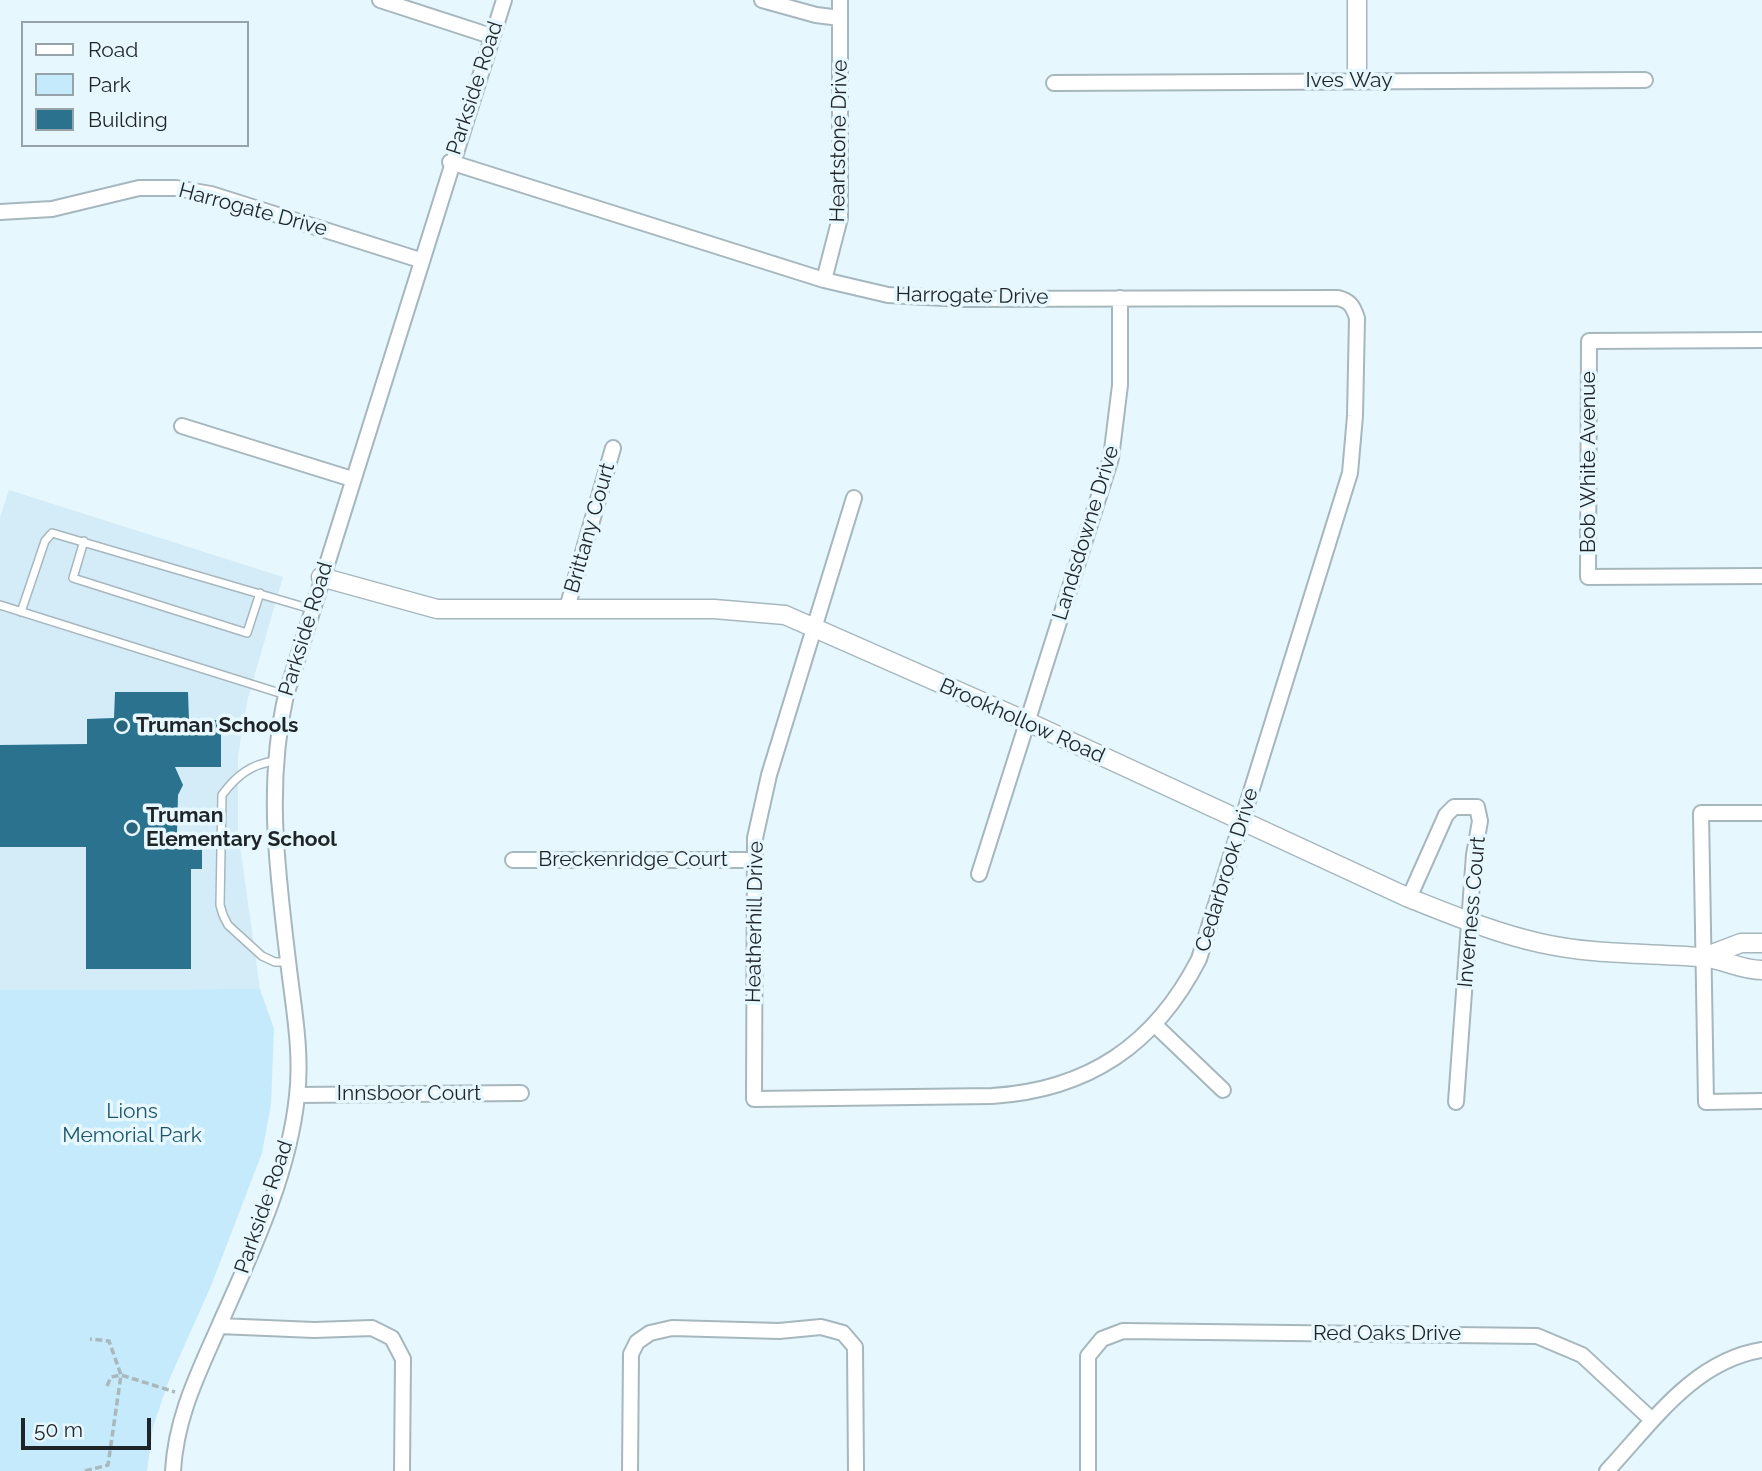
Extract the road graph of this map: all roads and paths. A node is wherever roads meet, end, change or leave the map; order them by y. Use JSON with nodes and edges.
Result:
{"nodes":[{"id":1,"x":380,"y":0,"type":"edge"},
{"id":2,"x":504,"y":0,"type":"edge"},
{"id":3,"x":762,"y":0,"type":"edge"},
{"id":4,"x":840,"y":0,"type":"edge"},
{"id":5,"x":1357,"y":0,"type":"edge"},
{"id":6,"x":840,"y":18,"type":"junction"},
{"id":7,"x":491,"y":36,"type":"junction"},
{"id":8,"x":1357,"y":80,"type":"junction"},
{"id":9,"x":1645,"y":80,"type":"dead end"},
{"id":10,"x":1054,"y":83,"type":"dead end"},
{"id":11,"x":450,"y":162,"type":"junction"},
{"id":12,"x":0,"y":212,"type":"edge"},
{"id":13,"x":420,"y":260,"type":"junction"},
{"id":14,"x":824,"y":280,"type":"junction"},
{"id":15,"x":1120,"y":298,"type":"junction"},
{"id":16,"x":1346,"y":300,"type":"joint"},
{"id":17,"x":1762,"y":340,"type":"edge"},
{"id":18,"x":183,"y":426,"type":"dead end"},
{"id":19,"x":613,"y":448,"type":"dead end"},
{"id":20,"x":352,"y":479,"type":"junction"},
{"id":21,"x":854,"y":498,"type":"dead end"},
{"id":22,"x":84,"y":541,"type":"junction"},
{"id":23,"x":1762,"y":576,"type":"edge"},
{"id":24,"x":321,"y":577,"type":"junction"},
{"id":25,"x":260,"y":593,"type":"junction"},
{"id":26,"x":0,"y":605,"type":"edge"},
{"id":27,"x":567,"y":608,"type":"junction"},
{"id":28,"x":311,"y":609,"type":"junction"},
{"id":29,"x":21,"y":612,"type":"junction"},
{"id":30,"x":814,"y":628,"type":"junction"},
{"id":31,"x":286,"y":695,"type":"junction"},
{"id":32,"x":1026,"y":721,"type":"junction"},
{"id":33,"x":275,"y":761,"type":"junction"},
{"id":34,"x":1762,"y":813,"type":"edge"},
{"id":35,"x":1241,"y":821,"type":"junction"},
{"id":36,"x":513,"y":860,"type":"dead end"},
{"id":37,"x":754,"y":860,"type":"junction"},
{"id":38,"x":979,"y":874,"type":"dead end"},
{"id":39,"x":1409,"y":898,"type":"junction"},
{"id":40,"x":1469,"y":921,"type":"junction"},
{"id":41,"x":1762,"y":943,"type":"edge"},
{"id":42,"x":1704,"y":957,"type":"junction"},
{"id":43,"x":289,"y":962,"type":"junction"},
{"id":44,"x":1762,"y":970,"type":"edge"},
{"id":45,"x":1154,"y":1024,"type":"junction"},
{"id":46,"x":1223,"y":1090,"type":"dead end"},
{"id":47,"x":521,"y":1093,"type":"dead end"},
{"id":48,"x":298,"y":1095,"type":"junction"},
{"id":49,"x":754,"y":1099,"type":"joint"},
{"id":50,"x":1762,"y":1101,"type":"edge"},
{"id":51,"x":1456,"y":1102,"type":"dead end"},
{"id":52,"x":219,"y":1326,"type":"junction"},
{"id":53,"x":90,"y":1339,"type":"dead end"},
{"id":54,"x":1762,"y":1350,"type":"edge"},
{"id":55,"x":121,"y":1375,"type":"junction"},
{"id":56,"x":107,"y":1386,"type":"dead end"},
{"id":57,"x":187,"y":1395,"type":"junction"},
{"id":58,"x":1653,"y":1420,"type":"junction"},
{"id":59,"x":85,"y":1471,"type":"edge"},
{"id":60,"x":173,"y":1471,"type":"edge"},
{"id":61,"x":401,"y":1471,"type":"edge"},
{"id":62,"x":630,"y":1471,"type":"edge"},
{"id":63,"x":856,"y":1471,"type":"edge"},
{"id":64,"x":1088,"y":1471,"type":"edge"},
{"id":65,"x":1607,"y":1471,"type":"edge"}],
"edges":[{"from":1,"to":7,"type":"street"},
{"from":2,"to":7,"type":"street","name":"Parkside Road"},
{"from":3,"to":6,"type":"street"},
{"from":4,"to":6,"type":"street","name":"Heartstone Drive"},
{"from":5,"to":8,"type":"street"},
{"from":6,"to":14,"type":"street","name":"Heartstone Drive"},
{"from":7,"to":11,"type":"street","name":"Parkside Road"},
{"from":8,"to":9,"type":"street","name":"Ives Way"},
{"from":8,"to":10,"type":"street","name":"Ives Way"},
{"from":11,"to":13,"type":"street","name":"Parkside Road"},
{"from":11,"to":14,"type":"street","name":"Harrogate Drive"},
{"from":12,"to":13,"type":"street","name":"Harrogate Drive"},
{"from":13,"to":20,"type":"street","name":"Parkside Road"},
{"from":14,"to":15,"type":"street","name":"Harrogate Drive"},
{"from":15,"to":16,"type":"street","name":"Harrogate Drive"},
{"from":15,"to":32,"type":"street","name":"Landsdowne Drive"},
{"from":16,"to":35,"type":"street","name":"Cedarbrook Drive"},
{"from":17,"to":23,"type":"street","name":"Bob White Avenue"},
{"from":18,"to":20,"type":"street"},
{"from":19,"to":27,"type":"street","name":"Brittany Court"},
{"from":20,"to":24,"type":"street","name":"Parkside Road"},
{"from":21,"to":30,"type":"street","name":"Heatherhill Drive"},
{"from":22,"to":25,"type":"lane"},
{"from":22,"to":25,"type":"lane"},
{"from":22,"to":29,"type":"lane"},
{"from":24,"to":27,"type":"street","name":"Brookhollow Road"},
{"from":24,"to":28,"type":"street","name":"Parkside Road"},
{"from":25,"to":28,"type":"lane"},
{"from":26,"to":29,"type":"lane"},
{"from":27,"to":30,"type":"street","name":"Brookhollow Road"},
{"from":28,"to":31,"type":"street","name":"Parkside Road"},
{"from":29,"to":31,"type":"lane"},
{"from":30,"to":32,"type":"street","name":"Brookhollow Road"},
{"from":30,"to":37,"type":"street","name":"Heatherhill Drive"},
{"from":31,"to":33,"type":"street","name":"Parkside Road"},
{"from":32,"to":35,"type":"street","name":"Brookhollow Road"},
{"from":32,"to":38,"type":"street","name":"Landsdowne Drive"},
{"from":33,"to":43,"type":"street","name":"Parkside Road"},
{"from":33,"to":43,"type":"lane"},
{"from":34,"to":42,"type":"street"},
{"from":35,"to":39,"type":"street","name":"Brookhollow Road"},
{"from":35,"to":45,"type":"street","name":"Cedarbrook Drive"},
{"from":36,"to":37,"type":"street","name":"Breckenridge Court"},
{"from":37,"to":49,"type":"street","name":"Heatherhill Drive"},
{"from":39,"to":40,"type":"street","name":"Brookhollow Road"},
{"from":39,"to":40,"type":"street","name":"Inverness Court"},
{"from":40,"to":42,"type":"street","name":"Brookhollow Road"},
{"from":40,"to":51,"type":"street","name":"Inverness Court"},
{"from":41,"to":42,"type":"street","name":"Brookhollow Road"},
{"from":42,"to":44,"type":"street","name":"Brookhollow Road"},
{"from":42,"to":50,"type":"street"},
{"from":43,"to":48,"type":"street","name":"Parkside Road"},
{"from":45,"to":46,"type":"street"},
{"from":45,"to":49,"type":"street","name":"Cedarbrook Drive"},
{"from":47,"to":48,"type":"street","name":"Innsboor Court"},
{"from":48,"to":52,"type":"street","name":"Parkside Road"},
{"from":52,"to":57,"type":"street","name":"Parkside Road"},
{"from":52,"to":61,"type":"street"},
{"from":53,"to":55,"type":"path"},
{"from":54,"to":58,"type":"street"},
{"from":55,"to":56,"type":"path"},
{"from":55,"to":57,"type":"path"},
{"from":55,"to":59,"type":"path"},
{"from":57,"to":60,"type":"street","name":"Parkside Road"},
{"from":58,"to":64,"type":"street","name":"Red Oaks Drive"},
{"from":58,"to":65,"type":"street"},
{"from":62,"to":63,"type":"street"}]}
